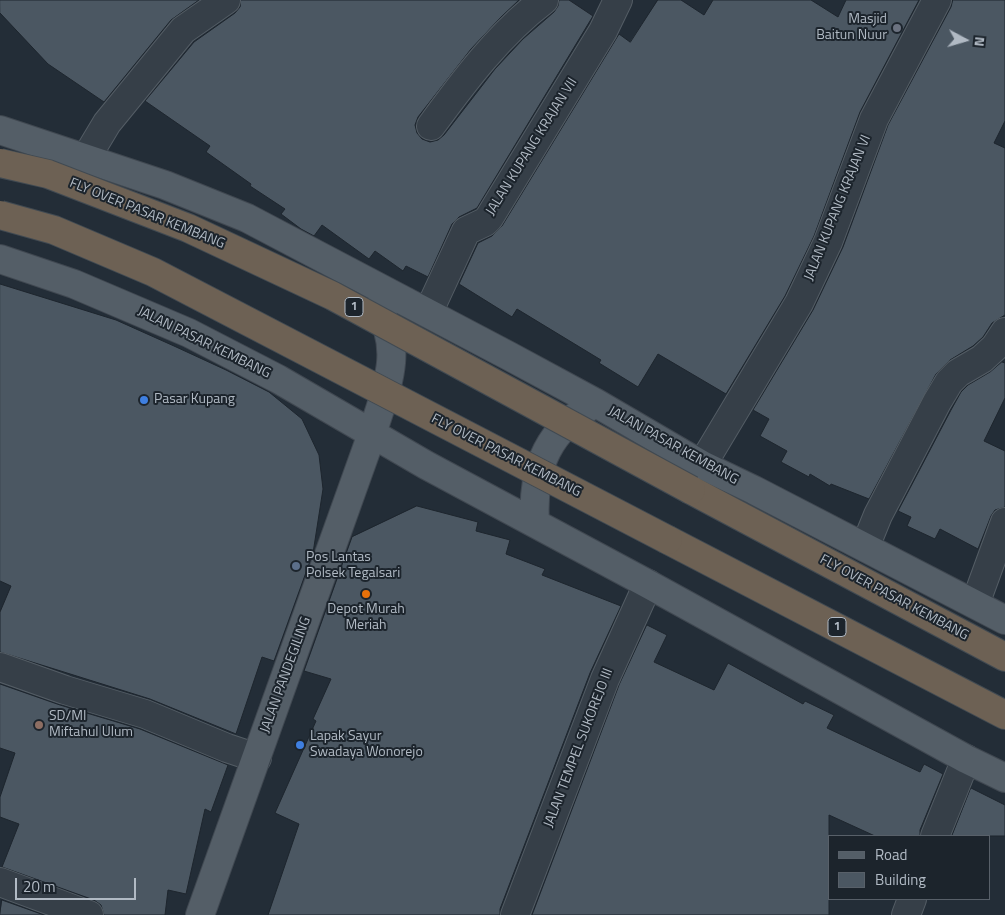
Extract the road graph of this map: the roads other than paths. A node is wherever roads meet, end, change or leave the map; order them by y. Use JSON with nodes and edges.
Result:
{"nodes":[{"id":1,"x":226,"y":0,"type":"edge"},
{"id":2,"x":544,"y":0,"type":"edge"},
{"id":3,"x":618,"y":0,"type":"edge"},
{"id":4,"x":937,"y":0,"type":"edge"},
{"id":5,"x":431,"y":126,"type":"dead end"},
{"id":6,"x":3,"y":131,"type":"edge"},
{"id":7,"x":86,"y":158,"type":"junction"},
{"id":8,"x":0,"y":163,"type":"edge"},
{"id":9,"x":0,"y":215,"type":"edge"},
{"id":10,"x":0,"y":260,"type":"edge"},
{"id":11,"x":343,"y":267,"type":"junction"},
{"id":12,"x":428,"y":313,"type":"junction"},
{"id":13,"x":1005,"y":332,"type":"edge"},
{"id":14,"x":596,"y":403,"type":"junction"},
{"id":15,"x":372,"y":434,"type":"junction"},
{"id":16,"x":702,"y":465,"type":"junction"},
{"id":17,"x":1005,"y":522,"type":"edge"},
{"id":18,"x":536,"y":523,"type":"junction"},
{"id":19,"x":865,"y":547,"type":"junction"},
{"id":20,"x":648,"y":584,"type":"junction"},
{"id":21,"x":975,"y":604,"type":"junction"},
{"id":22,"x":1005,"y":620,"type":"edge"},
{"id":23,"x":1005,"y":657,"type":"edge"},
{"id":24,"x":0,"y":667,"type":"edge"},
{"id":25,"x":1005,"y":715,"type":"edge"},
{"id":26,"x":257,"y":758,"type":"junction"},
{"id":27,"x":966,"y":759,"type":"junction"},
{"id":28,"x":1005,"y":778,"type":"edge"},
{"id":29,"x":935,"y":835,"type":"edge"},
{"id":30,"x":0,"y":882,"type":"edge"},
{"id":31,"x":912,"y":900,"type":"edge"},
{"id":32,"x":89,"y":915,"type":"edge"},
{"id":33,"x":200,"y":915,"type":"edge"},
{"id":34,"x":515,"y":915,"type":"edge"},
{"id":35,"x":906,"y":915,"type":"edge"}],
"edges":[{"from":1,"to":7,"type":"street"},
{"from":2,"to":5,"type":"street"},
{"from":3,"to":12,"type":"street","name":"JALAN KUPANG KRAJAN VII"},
{"from":4,"to":16,"type":"street","name":"JALAN KUPANG KRAJAN VI"},
{"from":6,"to":7,"type":"main road","name":"JALAN PASAR KEMBANG"},
{"from":7,"to":11,"type":"main road","name":"JALAN PASAR KEMBANG"},
{"from":8,"to":23,"type":"highway","name":"FLY OVER PASAR KEMBANG","number":"1","bridge":true},
{"from":9,"to":25,"type":"highway","name":"FLY OVER PASAR KEMBANG","number":"1","bridge":true},
{"from":10,"to":15,"type":"main road","name":"JALAN PASAR KEMBANG"},
{"from":11,"to":12,"type":"main road","name":"JALAN PASAR KEMBANG"},
{"from":11,"to":15,"type":"main road","name":"JALAN PASAR KEMBANG"},
{"from":12,"to":14,"type":"main road","name":"JALAN PASAR KEMBANG"},
{"from":13,"to":19,"type":"street"},
{"from":14,"to":16,"type":"main road","name":"JALAN PASAR KEMBANG"},
{"from":14,"to":18,"type":"main road"},
{"from":15,"to":18,"type":"main road","name":"JALAN PASAR KEMBANG"},
{"from":15,"to":26,"type":"main road","name":"JALAN PANDEGILING"},
{"from":16,"to":19,"type":"main road","name":"JALAN PASAR KEMBANG"},
{"from":17,"to":21,"type":"street"},
{"from":18,"to":20,"type":"main road","name":"JALAN PASAR KEMBANG"},
{"from":19,"to":21,"type":"main road","name":"JALAN PASAR KEMBANG"},
{"from":20,"to":27,"type":"main road","name":"JALAN PASAR KEMBANG"},
{"from":20,"to":34,"type":"street","name":"JALAN TEMPEL SUKOREJO III"},
{"from":21,"to":22,"type":"main road","name":"JALAN PASAR KEMBANG"},
{"from":24,"to":26,"type":"street"},
{"from":26,"to":33,"type":"main road","name":"JALAN PANDEGILING"},
{"from":27,"to":28,"type":"main road","name":"JALAN PASAR KEMBANG"},
{"from":27,"to":29,"type":"street"},
{"from":30,"to":32,"type":"street"},
{"from":31,"to":35,"type":"street"}]}
